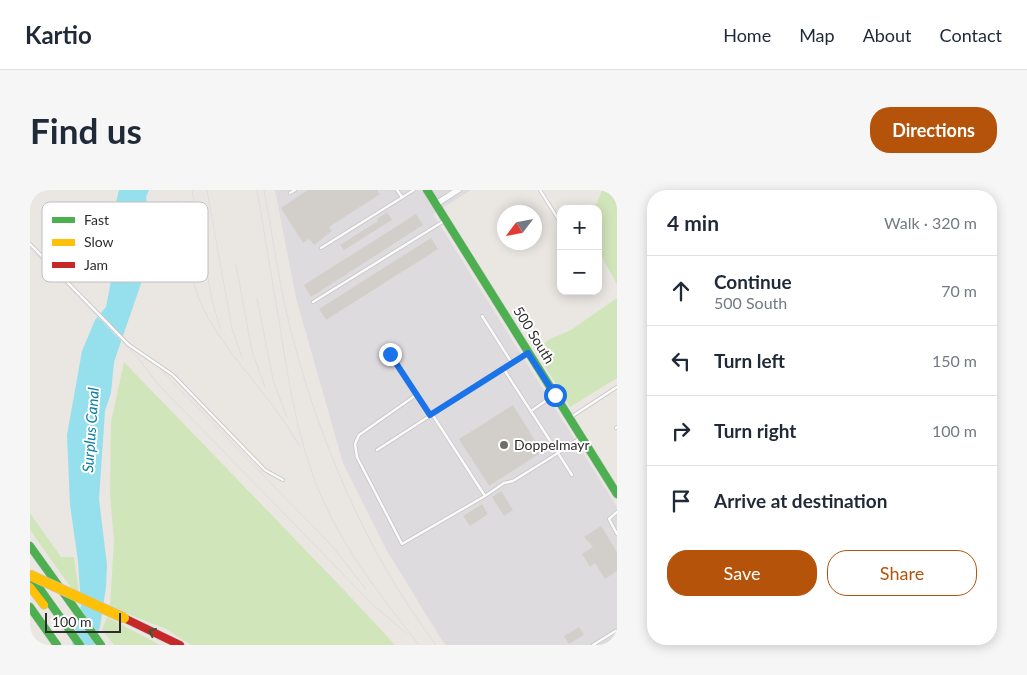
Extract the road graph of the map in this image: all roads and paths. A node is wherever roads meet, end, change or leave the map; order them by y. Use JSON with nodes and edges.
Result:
{"nodes":[{"id":1,"x":295,"y":190,"type":"edge"},
{"id":2,"x":397,"y":190,"type":"edge"},
{"id":3,"x":414,"y":190,"type":"edge"},
{"id":4,"x":427,"y":190,"type":"edge"},
{"id":5,"x":458,"y":190,"type":"edge"},
{"id":6,"x":540,"y":190,"type":"edge"},
{"id":7,"x":290,"y":193,"type":"dead end"},
{"id":8,"x":402,"y":197,"type":"junction"},
{"id":9,"x":436,"y":204,"type":"junction"},
{"id":10,"x":557,"y":217,"type":"edge"},
{"id":11,"x":446,"y":220,"type":"junction"},
{"id":12,"x":30,"y":244,"type":"edge"},
{"id":13,"x":321,"y":248,"type":"dead end"},
{"id":14,"x":42,"y":256,"type":"edge"},
{"id":15,"x":67,"y":282,"type":"edge"},
{"id":16,"x":313,"y":302,"type":"dead end"},
{"id":17,"x":482,"y":316,"type":"dead end"},
{"id":18,"x":528,"y":353,"type":"junction"},
{"id":19,"x":390,"y":354,"type":"dead end"},
{"id":20,"x":512,"y":362,"type":"junction"},
{"id":21,"x":503,"y":368,"type":"junction"},
{"id":22,"x":617,"y":387,"type":"edge"},
{"id":23,"x":416,"y":394,"type":"junction"},
{"id":24,"x":555,"y":395,"type":"junction"},
{"id":25,"x":531,"y":411,"type":"junction"},
{"id":26,"x":431,"y":415,"type":"junction"},
{"id":27,"x":569,"y":418,"type":"junction"},
{"id":28,"x":582,"y":438,"type":"junction"},
{"id":29,"x":377,"y":450,"type":"dead end"},
{"id":30,"x":558,"y":453,"type":"junction"},
{"id":31,"x":572,"y":475,"type":"dead end"},
{"id":32,"x":283,"y":480,"type":"dead end"},
{"id":33,"x":617,"y":494,"type":"edge"},
{"id":34,"x":485,"y":496,"type":"junction"},
{"id":35,"x":617,"y":512,"type":"edge"},
{"id":36,"x":617,"y":534,"type":"edge"},
{"id":37,"x":30,"y":546,"type":"edge"},
{"id":38,"x":30,"y":575,"type":"edge"},
{"id":39,"x":30,"y":587,"type":"edge"},
{"id":40,"x":30,"y":607,"type":"edge"},
{"id":41,"x":68,"y":628,"type":"junction"},
{"id":42,"x":617,"y":630,"type":"edge"},
{"id":43,"x":57,"y":645,"type":"edge"},
{"id":44,"x":80,"y":645,"type":"edge"},
{"id":45,"x":101,"y":645,"type":"edge"},
{"id":46,"x":180,"y":645,"type":"edge"},
{"id":47,"x":593,"y":645,"type":"edge"}],
"edges":[{"from":1,"to":7,"type":"lane"},
{"from":2,"to":8,"type":"lane"},
{"from":3,"to":8,"type":"lane"},
{"from":4,"to":9,"type":"main road","name":"500 South"},
{"from":5,"to":9,"type":"street"},
{"from":6,"to":10,"type":"lane"},
{"from":8,"to":13,"type":"lane"},
{"from":9,"to":11,"type":"main road","name":"500 South"},
{"from":11,"to":16,"type":"lane"},
{"from":11,"to":18,"type":"main road","name":"500 South"},
{"from":12,"to":14,"type":"lane"},
{"from":15,"to":32,"type":"lane"},
{"from":17,"to":20,"type":"lane"},
{"from":18,"to":20,"type":"lane"},
{"from":18,"to":24,"type":"main road","name":"500 South"},
{"from":19,"to":23,"type":"lane"},
{"from":20,"to":21,"type":"lane"},
{"from":21,"to":25,"type":"lane"},
{"from":21,"to":26,"type":"lane"},
{"from":22,"to":27,"type":"lane"},
{"from":23,"to":26,"type":"lane"},
{"from":23,"to":34,"type":"lane"},
{"from":24,"to":25,"type":"lane"},
{"from":24,"to":27,"type":"main road","name":"500 South"},
{"from":25,"to":30,"type":"lane"},
{"from":26,"to":29,"type":"lane"},
{"from":26,"to":34,"type":"lane"},
{"from":27,"to":28,"type":"main road","name":"500 South"},
{"from":28,"to":30,"type":"lane"},
{"from":28,"to":33,"type":"main road","name":"500 South"},
{"from":30,"to":31,"type":"lane"},
{"from":30,"to":34,"type":"lane"},
{"from":35,"to":36,"type":"lane"},
{"from":37,"to":45,"type":"main road"},
{"from":38,"to":41,"type":"main road"},
{"from":46,"to":38,"type":"main road","one_way":true,"bridge":true},
{"from":39,"to":41,"type":"main road"},
{"from":40,"to":43,"type":"main road"},
{"from":41,"to":44,"type":"main road"},
{"from":42,"to":47,"type":"lane"}]}
